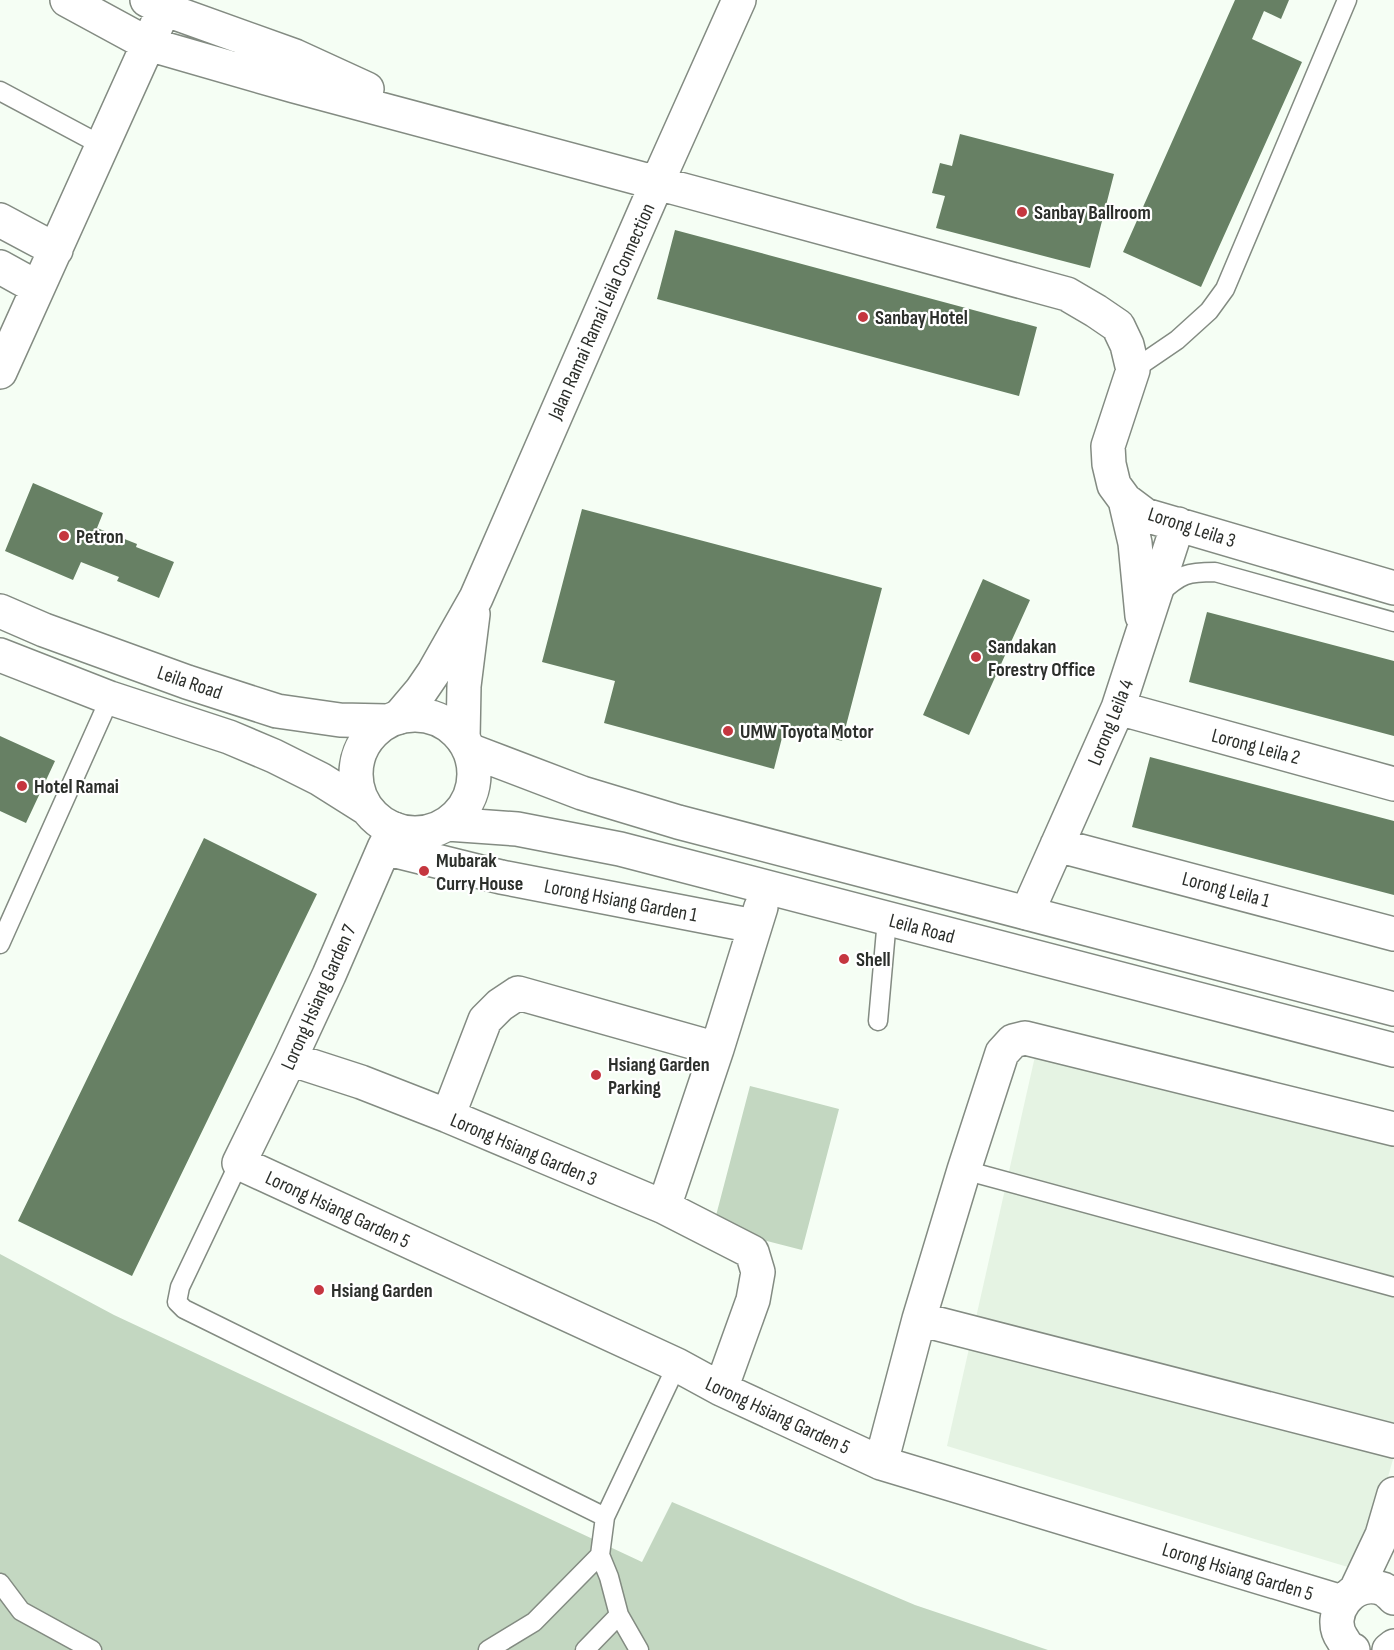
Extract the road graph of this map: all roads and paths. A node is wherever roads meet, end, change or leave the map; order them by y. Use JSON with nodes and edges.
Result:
{"nodes":[{"id":1,"x":67,"y":0,"type":"edge"},
{"id":2,"x":739,"y":0,"type":"edge"},
{"id":3,"x":1347,"y":0,"type":"edge"},
{"id":4,"x":159,"y":3,"type":"edge"},
{"id":5,"x":148,"y":44,"type":"junction"},
{"id":6,"x":0,"y":91,"type":"edge"},
{"id":7,"x":444,"y":125,"type":"junction"},
{"id":8,"x":103,"y":146,"type":"junction"},
{"id":9,"x":657,"y":183,"type":"junction"},
{"id":10,"x":0,"y":220,"type":"edge"},
{"id":11,"x":56,"y":250,"type":"junction"},
{"id":12,"x":0,"y":267,"type":"edge"},
{"id":13,"x":38,"y":288,"type":"junction"},
{"id":14,"x":1133,"y":370,"type":"junction"},
{"id":15,"x":0,"y":372,"type":"edge"},
{"id":16,"x":1125,"y":501,"type":"junction"},
{"id":17,"x":1178,"y":524,"type":"junction"},
{"id":18,"x":1394,"y":588,"type":"edge"},
{"id":19,"x":476,"y":598,"type":"junction"},
{"id":20,"x":1155,"y":598,"type":"junction"},
{"id":21,"x":0,"y":611,"type":"edge"},
{"id":22,"x":1394,"y":622,"type":"edge"},
{"id":23,"x":1143,"y":633,"type":"junction"},
{"id":24,"x":0,"y":655,"type":"edge"},
{"id":25,"x":110,"y":698,"type":"junction"},
{"id":26,"x":1118,"y":708,"type":"junction"},
{"id":27,"x":393,"y":719,"type":"junction"},
{"id":28,"x":466,"y":745,"type":"junction"},
{"id":29,"x":1394,"y":784,"type":"edge"},
{"id":30,"x":366,"y":808,"type":"junction"},
{"id":31,"x":447,"y":824,"type":"junction"},
{"id":32,"x":389,"y":839,"type":"junction"},
{"id":33,"x":1057,"y":845,"type":"junction"},
{"id":34,"x":768,"y":887,"type":"junction"},
{"id":35,"x":1027,"y":913,"type":"junction"},
{"id":36,"x":887,"y":919,"type":"junction"},
{"id":37,"x":754,"y":926,"type":"junction"},
{"id":38,"x":1394,"y":934,"type":"edge"},
{"id":39,"x":0,"y":944,"type":"edge"},
{"id":40,"x":1394,"y":1009,"type":"edge"},
{"id":41,"x":878,"y":1021,"type":"dead end"},
{"id":42,"x":717,"y":1049,"type":"junction"},
{"id":43,"x":1394,"y":1050,"type":"edge"},
{"id":44,"x":290,"y":1059,"type":"junction"},
{"id":45,"x":448,"y":1116,"type":"junction"},
{"id":46,"x":1394,"y":1129,"type":"edge"},
{"id":47,"x":239,"y":1163,"type":"junction"},
{"id":48,"x":964,"y":1170,"type":"junction"},
{"id":49,"x":663,"y":1207,"type":"junction"},
{"id":50,"x":1394,"y":1287,"type":"edge"},
{"id":51,"x":919,"y":1319,"type":"junction"},
{"id":52,"x":677,"y":1365,"type":"junction"},
{"id":53,"x":720,"y":1389,"type":"junction"},
{"id":54,"x":1394,"y":1441,"type":"edge"},
{"id":55,"x":881,"y":1463,"type":"junction"},
{"id":56,"x":1394,"y":1494,"type":"edge"},
{"id":57,"x":605,"y":1517,"type":"junction"},
{"id":58,"x":600,"y":1555,"type":"junction"},
{"id":59,"x":0,"y":1583,"type":"edge"},
{"id":60,"x":1349,"y":1596,"type":"junction"},
{"id":61,"x":1394,"y":1598,"type":"edge"},
{"id":62,"x":619,"y":1615,"type":"junction"},
{"id":63,"x":1394,"y":1646,"type":"edge"},
{"id":64,"x":92,"y":1650,"type":"edge"},
{"id":65,"x":488,"y":1650,"type":"edge"},
{"id":66,"x":585,"y":1650,"type":"edge"},
{"id":67,"x":639,"y":1650,"type":"edge"},
{"id":68,"x":1353,"y":1650,"type":"edge"},
{"id":69,"x":1389,"y":1650,"type":"edge"}],
"edges":[{"from":1,"to":5,"type":"street"},
{"from":2,"to":9,"type":"street"},
{"from":3,"to":14,"type":"lane"},
{"from":4,"to":5,"type":"street"},
{"from":4,"to":7,"type":"street"},
{"from":5,"to":7,"type":"street"},
{"from":5,"to":8,"type":"street"},
{"from":6,"to":8,"type":"lane"},
{"from":7,"to":9,"type":"street"},
{"from":8,"to":11,"type":"street"},
{"from":9,"to":14,"type":"street","name":"Jalan Ramai Ramai Leila Connection"},
{"from":9,"to":19,"type":"street","name":"Jalan Ramai Ramai Leila Connection"},
{"from":10,"to":11,"type":"street"},
{"from":11,"to":13,"type":"street"},
{"from":12,"to":13,"type":"street"},
{"from":13,"to":15,"type":"street"},
{"from":14,"to":16,"type":"street","name":"Lorong Leila 3"},
{"from":16,"to":17,"type":"street","name":"Lorong Leila 3"},
{"from":16,"to":23,"type":"street"},
{"from":17,"to":18,"type":"street","name":"Lorong Leila 3"},
{"from":17,"to":20,"type":"street","name":"Lorong Leila 4"},
{"from":19,"to":27,"type":"street","name":"Jalan Ramai Ramai Leila Connection"},
{"from":19,"to":28,"type":"street","name":"Jalan Ramai Ramai Leila Connection"},
{"from":20,"to":22,"type":"lane"},
{"from":20,"to":23,"type":"street","name":"Lorong Leila 4"},
{"from":21,"to":27,"type":"street","name":"Leila Road"},
{"from":23,"to":26,"type":"street","name":"Lorong Leila 4"},
{"from":24,"to":25,"type":"street","name":"Leila Road"},
{"from":25,"to":30,"type":"street","name":"Leila Road"},
{"from":25,"to":39,"type":"lane"},
{"from":26,"to":29,"type":"street","name":"Lorong Leila 2"},
{"from":26,"to":33,"type":"street","name":"Lorong Leila 4"},
{"from":27,"to":28,"type":"street"},
{"from":27,"to":30,"type":"street"},
{"from":28,"to":31,"type":"street"},
{"from":28,"to":35,"type":"street","name":"Leila Road"},
{"from":30,"to":32,"type":"street"},
{"from":31,"to":32,"type":"street"},
{"from":31,"to":34,"type":"street","name":"Leila Road"},
{"from":32,"to":37,"type":"street","name":"Lorong Hsiang Garden 1"},
{"from":32,"to":44,"type":"street","name":"Lorong Hsiang Garden 7"},
{"from":33,"to":35,"type":"street","name":"Lorong Leila 4"},
{"from":33,"to":38,"type":"street","name":"Lorong Leila 1"},
{"from":34,"to":36,"type":"street","name":"Leila Road"},
{"from":34,"to":37,"type":"street"},
{"from":35,"to":40,"type":"street","name":"Leila Road"},
{"from":36,"to":41,"type":"lane"},
{"from":36,"to":43,"type":"street","name":"Leila Road"},
{"from":37,"to":42,"type":"street"},
{"from":42,"to":45,"type":"street"},
{"from":42,"to":49,"type":"street"},
{"from":44,"to":45,"type":"street","name":"Lorong Hsiang Garden 3"},
{"from":44,"to":47,"type":"street","name":"Lorong Hsiang Garden 7"},
{"from":45,"to":49,"type":"street","name":"Lorong Hsiang Garden 3"},
{"from":46,"to":48,"type":"street"},
{"from":47,"to":52,"type":"street","name":"Lorong Hsiang Garden 5"},
{"from":47,"to":57,"type":"lane"},
{"from":48,"to":50,"type":"lane"},
{"from":48,"to":51,"type":"street"},
{"from":49,"to":53,"type":"street","name":"Lorong Hsiang Garden 3"},
{"from":51,"to":54,"type":"street"},
{"from":51,"to":55,"type":"street"},
{"from":52,"to":53,"type":"street","name":"Lorong Hsiang Garden 5"},
{"from":52,"to":57,"type":"lane"},
{"from":53,"to":55,"type":"street","name":"Lorong Hsiang Garden 5"},
{"from":55,"to":60,"type":"street","name":"Lorong Hsiang Garden 5"},
{"from":56,"to":60,"type":"street"},
{"from":57,"to":58,"type":"lane"},
{"from":58,"to":62,"type":"lane"},
{"from":58,"to":65,"type":"lane"},
{"from":59,"to":64,"type":"lane"},
{"from":60,"to":61,"type":"street","name":"Lorong Hsiang Garden 5"},
{"from":60,"to":68,"type":"street"},
{"from":62,"to":66,"type":"lane"},
{"from":62,"to":67,"type":"lane"},
{"from":63,"to":69,"type":"street"}]}
